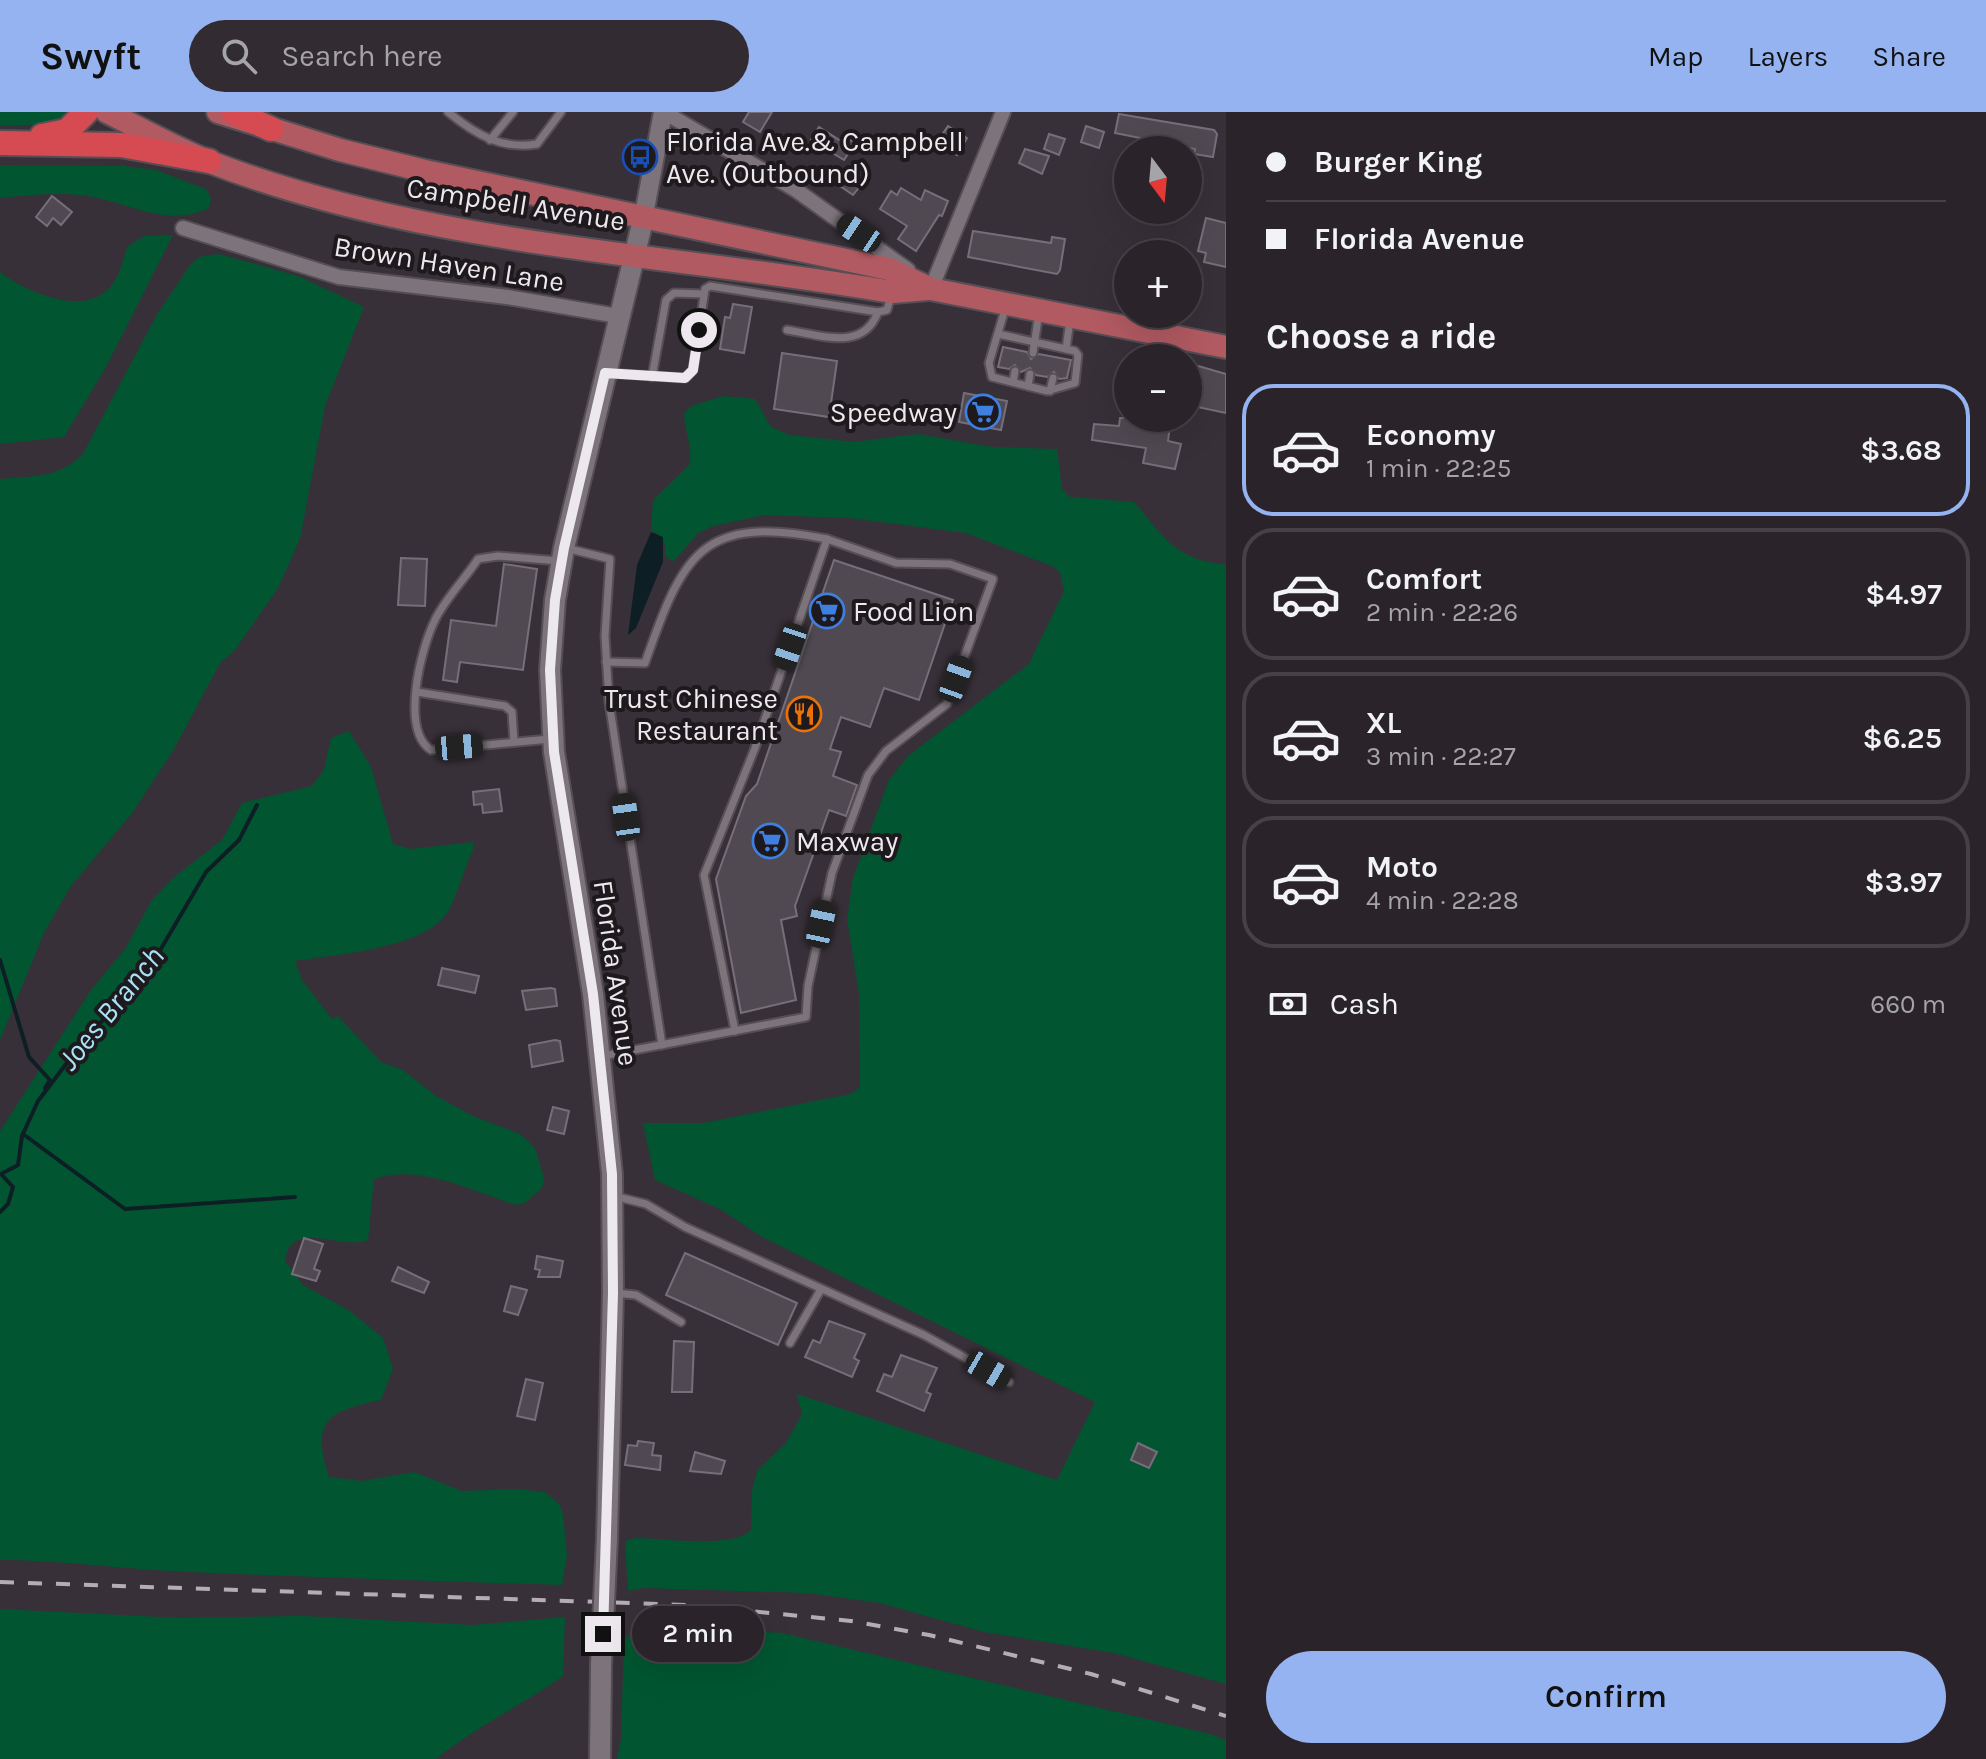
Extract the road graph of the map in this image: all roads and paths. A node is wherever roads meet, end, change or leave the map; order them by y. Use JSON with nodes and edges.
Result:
{"nodes":[{"id":1,"x":86,"y":112,"type":"edge"},
{"id":2,"x":107,"y":112,"type":"edge"},
{"id":3,"x":218,"y":112,"type":"edge"},
{"id":4,"x":234,"y":112,"type":"edge"},
{"id":5,"x":448,"y":112,"type":"edge"},
{"id":6,"x":513,"y":112,"type":"edge"},
{"id":7,"x":561,"y":112,"type":"edge"},
{"id":8,"x":664,"y":112,"type":"edge"},
{"id":9,"x":1003,"y":112,"type":"edge"},
{"id":10,"x":459,"y":115,"type":"edge"},
{"id":11,"x":271,"y":129,"type":"junction"},
{"id":12,"x":490,"y":140,"type":"junction"},
{"id":13,"x":0,"y":141,"type":"edge"},
{"id":14,"x":209,"y":161,"type":"junction"},
{"id":15,"x":643,"y":220,"type":"junction"},
{"id":16,"x":183,"y":228,"type":"dead end"},
{"id":17,"x":637,"y":254,"type":"junction"},
{"id":18,"x":709,"y":263,"type":"junction"},
{"id":19,"x":754,"y":269,"type":"junction"},
{"id":20,"x":793,"y":275,"type":"junction"},
{"id":21,"x":931,"y":289,"type":"junction"},
{"id":22,"x":704,"y":292,"type":"junction"},
{"id":23,"x":750,"y":292,"type":"junction"},
{"id":24,"x":892,"y":292,"type":"junction"},
{"id":25,"x":789,"y":298,"type":"junction"},
{"id":26,"x":1006,"y":304,"type":"junction"},
{"id":27,"x":1039,"y":310,"type":"junction"},
{"id":28,"x":878,"y":312,"type":"junction"},
{"id":29,"x":618,"y":316,"type":"junction"},
{"id":30,"x":1071,"y":316,"type":"junction"},
{"id":31,"x":787,"y":330,"type":"dead end"},
{"id":32,"x":998,"y":334,"type":"junction"},
{"id":33,"x":1021,"y":339,"type":"junction"},
{"id":34,"x":1035,"y":343,"type":"junction"},
{"id":35,"x":1226,"y":347,"type":"edge"},
{"id":36,"x":1063,"y":348,"type":"junction"},
{"id":37,"x":1019,"y":350,"type":"dead end"},
{"id":38,"x":1033,"y":353,"type":"dead end"},
{"id":39,"x":1057,"y":358,"type":"dead end"},
{"id":40,"x":1015,"y":371,"type":"dead end"},
{"id":41,"x":605,"y":373,"type":"junction"},
{"id":42,"x":1030,"y":374,"type":"dead end"},
{"id":43,"x":652,"y":377,"type":"junction"},
{"id":44,"x":1053,"y":378,"type":"dead end"},
{"id":45,"x":1013,"y":382,"type":"junction"},
{"id":46,"x":1028,"y":386,"type":"junction"},
{"id":47,"x":1050,"y":391,"type":"junction"},
{"id":48,"x":827,"y":539,"type":"junction"},
{"id":49,"x":563,"y":554,"type":"junction"},
{"id":50,"x":606,"y":662,"type":"junction"},
{"id":51,"x":417,"y":692,"type":"junction"},
{"id":52,"x":554,"y":738,"type":"junction"},
{"id":53,"x":514,"y":742,"type":"junction"},
{"id":54,"x":735,"y":1031,"type":"junction"},
{"id":55,"x":662,"y":1045,"type":"junction"},
{"id":56,"x":601,"y":1056,"type":"junction"},
{"id":57,"x":612,"y":1196,"type":"junction"},
{"id":58,"x":820,"y":1291,"type":"junction"},
{"id":59,"x":613,"y":1293,"type":"junction"},
{"id":60,"x":681,"y":1322,"type":"dead end"},
{"id":61,"x":790,"y":1343,"type":"dead end"},
{"id":62,"x":1009,"y":1382,"type":"dead end"},
{"id":63,"x":600,"y":1759,"type":"edge"}],
"edges":[{"from":1,"to":13,"type":"highway"},
{"from":2,"to":14,"type":"main road","name":"Campbell Avenue"},
{"from":3,"to":11,"type":"main road","name":"Campbell Avenue"},
{"from":4,"to":11,"type":"highway"},
{"from":5,"to":10,"type":"lane"},
{"from":6,"to":12,"type":"lane"},
{"from":7,"to":12,"type":"lane"},
{"from":8,"to":15,"type":"street","name":"Florida Avenue"},
{"from":8,"to":21,"type":"street","name":"Campbell Avenue"},
{"from":9,"to":21,"type":"street"},
{"from":10,"to":12,"type":"lane"},
{"from":11,"to":15,"type":"main road","name":"Campbell Avenue"},
{"from":13,"to":14,"type":"highway"},
{"from":14,"to":17,"type":"main road","name":"Campbell Avenue"},
{"from":15,"to":17,"type":"main road","name":"Florida Avenue"},
{"from":15,"to":21,"type":"main road","name":"Campbell Avenue"},
{"from":16,"to":29,"type":"street","name":"Brown Haven Lane"},
{"from":17,"to":18,"type":"main road","name":"Campbell Avenue"},
{"from":17,"to":29,"type":"main road","name":"Florida Avenue"},
{"from":18,"to":19,"type":"main road","name":"Campbell Avenue"},
{"from":18,"to":22,"type":"lane"},
{"from":19,"to":20,"type":"main road","name":"Campbell Avenue"},
{"from":19,"to":23,"type":"lane"},
{"from":20,"to":24,"type":"main road","name":"Campbell Avenue"},
{"from":20,"to":25,"type":"lane"},
{"from":21,"to":24,"type":"main road","name":"Campbell Avenue"},
{"from":21,"to":26,"type":"main road","name":"Campbell Avenue"},
{"from":22,"to":23,"type":"lane"},
{"from":22,"to":43,"type":"lane"},
{"from":22,"to":43,"type":"lane"},
{"from":23,"to":25,"type":"lane"},
{"from":24,"to":28,"type":"lane"},
{"from":25,"to":28,"type":"lane"},
{"from":26,"to":27,"type":"main road","name":"Campbell Avenue"},
{"from":26,"to":32,"type":"lane"},
{"from":27,"to":30,"type":"main road","name":"Campbell Avenue"},
{"from":27,"to":34,"type":"lane"},
{"from":28,"to":31,"type":"lane"},
{"from":29,"to":41,"type":"main road","name":"Florida Avenue"},
{"from":30,"to":35,"type":"main road","name":"Campbell Avenue"},
{"from":30,"to":36,"type":"lane"},
{"from":32,"to":33,"type":"lane"},
{"from":32,"to":45,"type":"lane"},
{"from":33,"to":34,"type":"lane"},
{"from":33,"to":37,"type":"lane"},
{"from":34,"to":36,"type":"lane"},
{"from":34,"to":38,"type":"lane"},
{"from":36,"to":39,"type":"lane"},
{"from":36,"to":47,"type":"lane"},
{"from":40,"to":45,"type":"lane"},
{"from":41,"to":43,"type":"lane"},
{"from":41,"to":49,"type":"main road","name":"Florida Avenue"},
{"from":42,"to":46,"type":"lane"},
{"from":44,"to":47,"type":"lane"},
{"from":45,"to":46,"type":"lane"},
{"from":46,"to":47,"type":"lane"},
{"from":48,"to":50,"type":"lane"},
{"from":48,"to":54,"type":"lane"},
{"from":48,"to":54,"type":"lane"},
{"from":49,"to":50,"type":"lane"},
{"from":49,"to":51,"type":"lane"},
{"from":49,"to":52,"type":"main road","name":"Florida Avenue"},
{"from":50,"to":55,"type":"lane"},
{"from":51,"to":53,"type":"lane"},
{"from":51,"to":53,"type":"lane"},
{"from":52,"to":53,"type":"lane"},
{"from":52,"to":56,"type":"main road","name":"Florida Avenue"},
{"from":54,"to":55,"type":"lane"},
{"from":55,"to":56,"type":"lane"},
{"from":56,"to":57,"type":"main road","name":"Florida Avenue"},
{"from":57,"to":58,"type":"lane"},
{"from":57,"to":59,"type":"main road","name":"Florida Avenue"},
{"from":58,"to":61,"type":"lane"},
{"from":58,"to":62,"type":"lane"},
{"from":59,"to":60,"type":"lane"},
{"from":59,"to":63,"type":"main road","name":"Florida Avenue","bridge":true}]}
